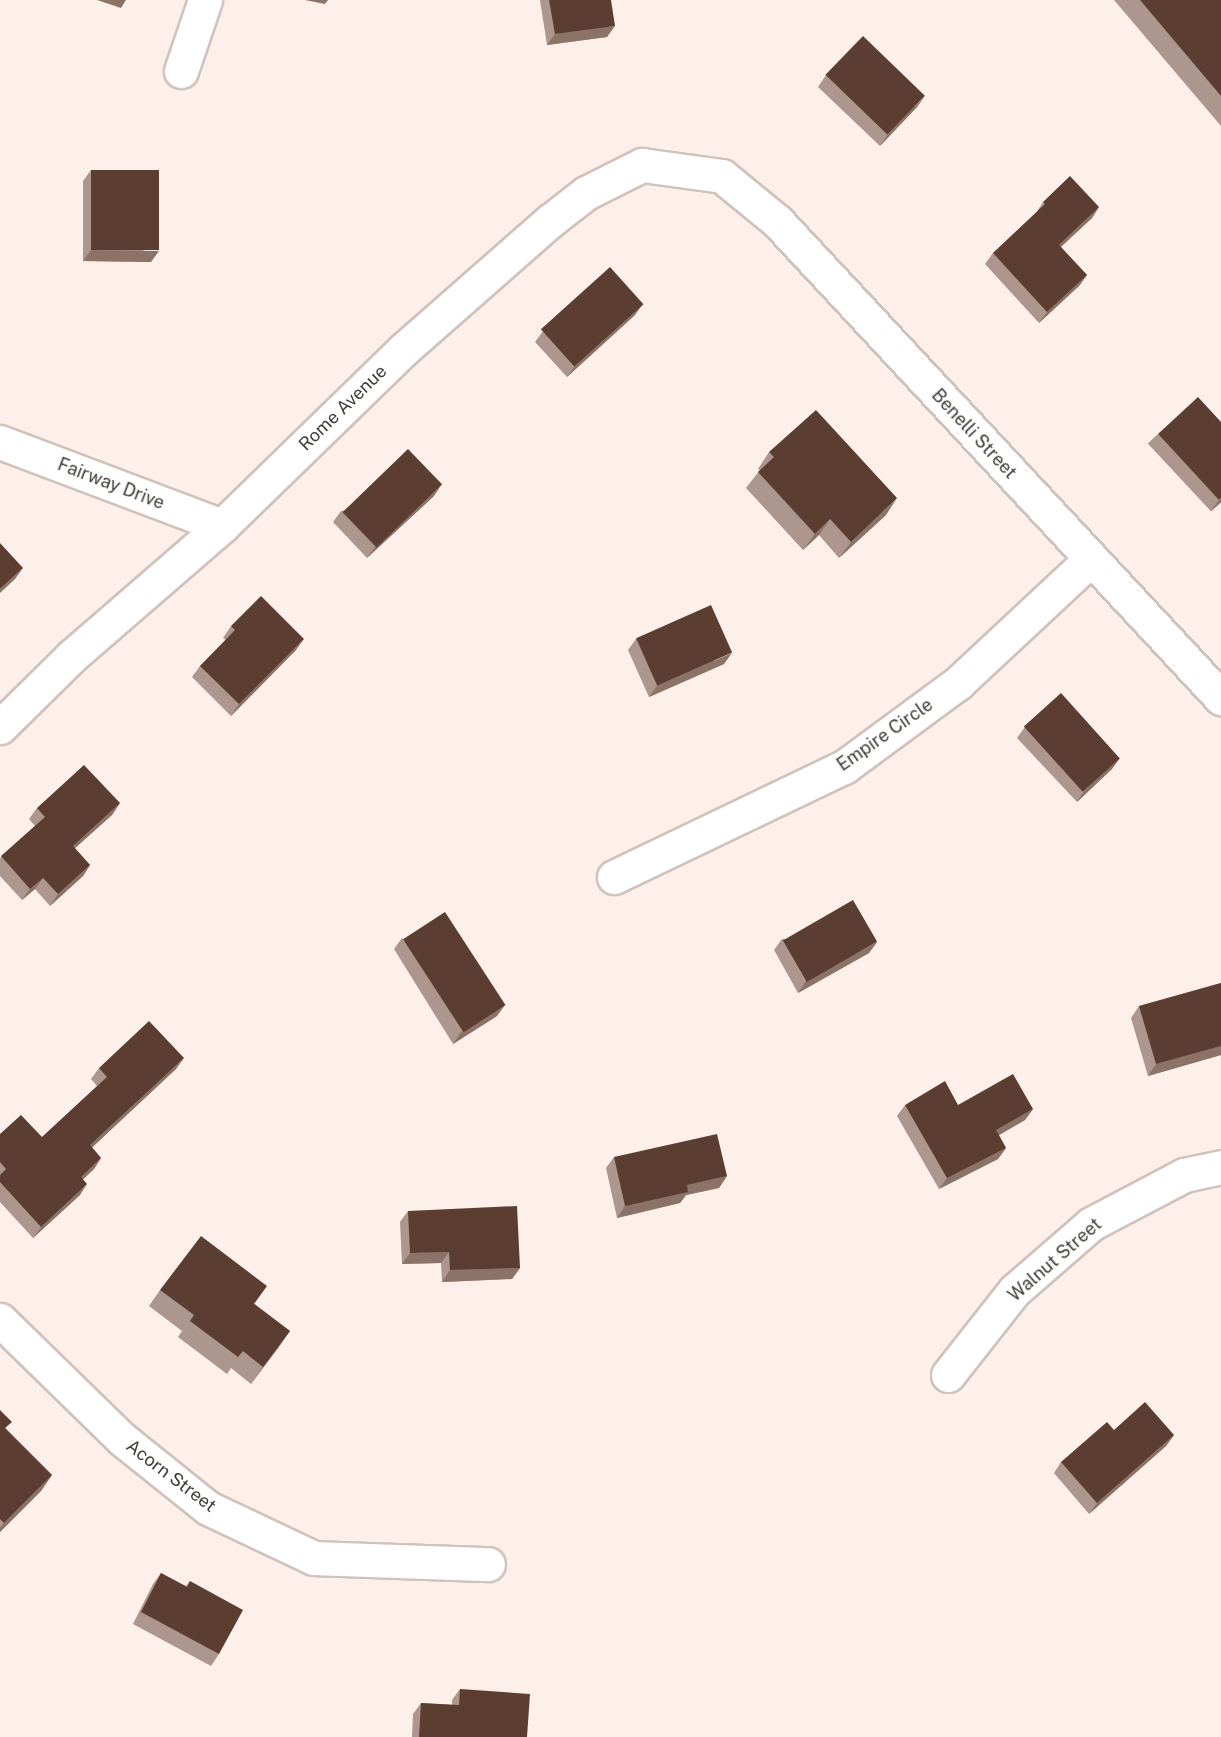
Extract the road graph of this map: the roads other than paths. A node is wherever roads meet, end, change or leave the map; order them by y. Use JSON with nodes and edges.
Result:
{"nodes":[{"id":1,"x":205,"y":0,"type":"edge"},
{"id":2,"x":181,"y":72,"type":"dead end"},
{"id":3,"x":722,"y":176,"type":"joint"},
{"id":4,"x":0,"y":442,"type":"edge"},
{"id":5,"x":222,"y":526,"type":"junction"},
{"id":6,"x":1090,"y":559,"type":"junction"},
{"id":7,"x":1221,"y":698,"type":"edge"},
{"id":8,"x":0,"y":727,"type":"edge"},
{"id":9,"x":614,"y":878,"type":"dead end"},
{"id":10,"x":1221,"y":1167,"type":"edge"},
{"id":11,"x":0,"y":1320,"type":"edge"},
{"id":12,"x":948,"y":1375,"type":"dead end"},
{"id":13,"x":488,"y":1564,"type":"dead end"}],
"edges":[{"from":1,"to":2,"type":"street"},
{"from":3,"to":5,"type":"street","name":"Rome Avenue"},
{"from":3,"to":6,"type":"street","name":"Benelli Street"},
{"from":4,"to":5,"type":"street","name":"Fairway Drive"},
{"from":5,"to":8,"type":"street","name":"Rome Avenue"},
{"from":6,"to":7,"type":"street","name":"Benelli Street"},
{"from":6,"to":9,"type":"street","name":"Empire Circle"},
{"from":10,"to":12,"type":"street","name":"Walnut Street"},
{"from":11,"to":13,"type":"street","name":"Acorn Street"}]}
